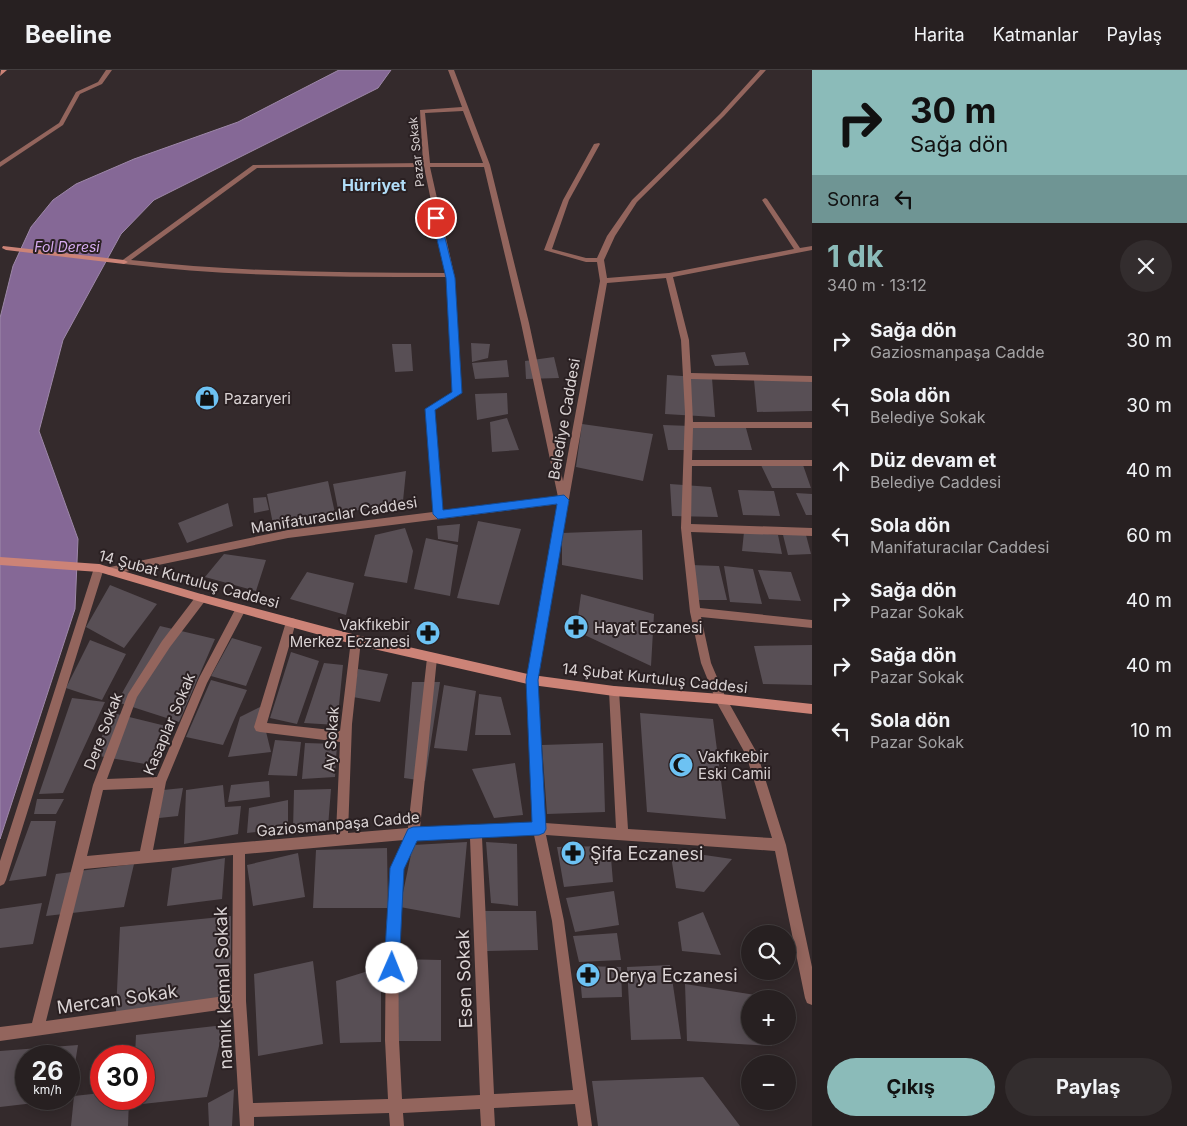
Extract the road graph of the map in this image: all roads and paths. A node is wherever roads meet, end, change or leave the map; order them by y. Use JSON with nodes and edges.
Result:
{"nodes":[{"id":1,"x":4,"y":70,"type":"edge"},
{"id":2,"x":109,"y":70,"type":"edge"},
{"id":3,"x":451,"y":70,"type":"edge"},
{"id":4,"x":763,"y":70,"type":"edge"},
{"id":5,"x":0,"y":74,"type":"edge"},
{"id":6,"x":465,"y":109,"type":"junction"},
{"id":7,"x":597,"y":144,"type":"dead end"},
{"id":8,"x":0,"y":165,"type":"edge"},
{"id":9,"x":487,"y":165,"type":"junction"},
{"id":10,"x":427,"y":167,"type":"junction"},
{"id":11,"x":765,"y":200,"type":"dead end"},
{"id":12,"x":3,"y":248,"type":"edge"},
{"id":13,"x":812,"y":248,"type":"edge"},
{"id":14,"x":798,"y":250,"type":"junction"},
{"id":15,"x":600,"y":260,"type":"junction"},
{"id":16,"x":124,"y":262,"type":"junction"},
{"id":17,"x":450,"y":274,"type":"junction"},
{"id":18,"x":669,"y":276,"type":"junction"},
{"id":19,"x":604,"y":281,"type":"junction"},
{"id":20,"x":687,"y":376,"type":"junction"},
{"id":21,"x":812,"y":379,"type":"edge"},
{"id":22,"x":812,"y":424,"type":"edge"},
{"id":23,"x":688,"y":425,"type":"junction"},
{"id":24,"x":688,"y":463,"type":"junction"},
{"id":25,"x":812,"y":463,"type":"edge"},
{"id":26,"x":564,"y":500,"type":"junction"},
{"id":27,"x":438,"y":514,"type":"junction"},
{"id":28,"x":686,"y":528,"type":"junction"},
{"id":29,"x":812,"y":532,"type":"edge"},
{"id":30,"x":0,"y":561,"type":"edge"},
{"id":31,"x":105,"y":569,"type":"junction"},
{"id":32,"x":201,"y":598,"type":"junction"},
{"id":33,"x":241,"y":608,"type":"junction"},
{"id":34,"x":695,"y":612,"type":"junction"},
{"id":35,"x":291,"y":622,"type":"junction"},
{"id":36,"x":812,"y":624,"type":"edge"},
{"id":37,"x":356,"y":640,"type":"junction"},
{"id":38,"x":432,"y":658,"type":"junction"},
{"id":39,"x":532,"y":680,"type":"junction"},
{"id":40,"x":614,"y":691,"type":"junction"},
{"id":41,"x":721,"y":699,"type":"junction"},
{"id":42,"x":812,"y":709,"type":"edge"},
{"id":43,"x":346,"y":737,"type":"junction"},
{"id":44,"x":160,"y":782,"type":"junction"},
{"id":45,"x":99,"y":786,"type":"junction"},
{"id":46,"x":539,"y":829,"type":"junction"},
{"id":47,"x":476,"y":831,"type":"junction"},
{"id":48,"x":622,"y":833,"type":"junction"},
{"id":49,"x":413,"y":834,"type":"junction"},
{"id":50,"x":342,"y":840,"type":"junction"},
{"id":51,"x":780,"y":844,"type":"junction"},
{"id":52,"x":239,"y":849,"type":"junction"},
{"id":53,"x":144,"y":858,"type":"junction"},
{"id":54,"x":79,"y":863,"type":"junction"},
{"id":55,"x":0,"y":880,"type":"edge"},
{"id":56,"x":812,"y":998,"type":"edge"},
{"id":57,"x":239,"y":1002,"type":"junction"},
{"id":58,"x":36,"y":1030,"type":"junction"},
{"id":59,"x":0,"y":1034,"type":"edge"},
{"id":60,"x":581,"y":1097,"type":"junction"},
{"id":61,"x":488,"y":1102,"type":"junction"},
{"id":62,"x":396,"y":1106,"type":"junction"},
{"id":63,"x":246,"y":1110,"type":"junction"},
{"id":64,"x":247,"y":1126,"type":"edge"},
{"id":65,"x":397,"y":1126,"type":"edge"},
{"id":66,"x":488,"y":1126,"type":"edge"},
{"id":67,"x":585,"y":1126,"type":"edge"}],
"edges":[{"from":1,"to":5,"type":"street"},
{"from":2,"to":8,"type":"street"},
{"from":3,"to":6,"type":"street"},
{"from":4,"to":15,"type":"street"},
{"from":6,"to":9,"type":"street"},
{"from":6,"to":10,"type":"street","name":"Pazar Sokak"},
{"from":7,"to":15,"type":"street"},
{"from":9,"to":10,"type":"street"},
{"from":9,"to":26,"type":"street"},
{"from":10,"to":16,"type":"street"},
{"from":10,"to":17,"type":"street","name":"Pazar Sokak"},
{"from":11,"to":14,"type":"street"},
{"from":12,"to":16,"type":"street"},
{"from":13,"to":14,"type":"street"},
{"from":14,"to":18,"type":"street"},
{"from":15,"to":19,"type":"street"},
{"from":16,"to":17,"type":"street"},
{"from":17,"to":27,"type":"street","name":"Pazar Sokak"},
{"from":18,"to":19,"type":"street"},
{"from":18,"to":20,"type":"street"},
{"from":19,"to":26,"type":"street","name":"Belediye Caddesi"},
{"from":20,"to":21,"type":"street"},
{"from":20,"to":23,"type":"street"},
{"from":22,"to":23,"type":"street"},
{"from":23,"to":24,"type":"street"},
{"from":24,"to":25,"type":"street"},
{"from":24,"to":28,"type":"street"},
{"from":26,"to":27,"type":"street","name":"Manifaturacılar Caddesi"},
{"from":26,"to":39,"type":"street","name":"Belediye Caddesi"},
{"from":27,"to":31,"type":"street","name":"Manifaturacılar Caddesi"},
{"from":28,"to":29,"type":"street"},
{"from":28,"to":34,"type":"street"},
{"from":30,"to":31,"type":"street","name":"14 Şubat Kurtuluş Caddesi"},
{"from":31,"to":32,"type":"street","name":"14 Şubat Kurtuluş Caddesi"},
{"from":31,"to":55,"type":"street"},
{"from":32,"to":33,"type":"street","name":"14 Şubat Kurtuluş Caddesi"},
{"from":32,"to":45,"type":"street","name":"Dere Sokak"},
{"from":33,"to":35,"type":"street","name":"14 Şubat Kurtuluş Caddesi"},
{"from":33,"to":44,"type":"street","name":"Kasaplar Sokak"},
{"from":34,"to":36,"type":"street"},
{"from":34,"to":41,"type":"street"},
{"from":35,"to":37,"type":"street","name":"14 Şubat Kurtuluş Caddesi"},
{"from":35,"to":43,"type":"street"},
{"from":37,"to":38,"type":"street","name":"14 Şubat Kurtuluş Caddesi"},
{"from":37,"to":43,"type":"street","name":"Ay Sokak"},
{"from":38,"to":39,"type":"street","name":"14 Şubat Kurtuluş Caddesi"},
{"from":38,"to":49,"type":"street"},
{"from":39,"to":40,"type":"street","name":"14 Şubat Kurtuluş Caddesi"},
{"from":39,"to":46,"type":"street","name":"Belediye Caddesi"},
{"from":40,"to":41,"type":"street","name":"14 Şubat Kurtuluş Caddesi"},
{"from":40,"to":48,"type":"street"},
{"from":41,"to":42,"type":"street","name":"14 Şubat Kurtuluş Caddesi"},
{"from":41,"to":51,"type":"street"},
{"from":43,"to":50,"type":"street","name":"Ay Sokak"},
{"from":44,"to":45,"type":"street"},
{"from":44,"to":53,"type":"street","name":"Kasaplar Sokak"},
{"from":45,"to":54,"type":"street","name":"Dere Sokak"},
{"from":46,"to":47,"type":"street","name":"Gaziosmanpaşa Cadde"},
{"from":46,"to":48,"type":"street","name":"Gaziosmanpaşa Cadde"},
{"from":46,"to":60,"type":"street","name":"Belediye Caddesi"},
{"from":47,"to":49,"type":"street","name":"Gaziosmanpaşa Cadde"},
{"from":47,"to":61,"type":"street","name":"Esen Sokak"},
{"from":48,"to":51,"type":"street","name":"Gaziosmanpaşa Cadde"},
{"from":49,"to":50,"type":"street","name":"Gaziosmanpaşa Cadde"},
{"from":49,"to":62,"type":"street"},
{"from":50,"to":52,"type":"street","name":"Gaziosmanpaşa Cadde"},
{"from":51,"to":56,"type":"street"},
{"from":52,"to":53,"type":"street","name":"Gaziosmanpaşa Cadde"},
{"from":52,"to":57,"type":"street","name":"namık kemal Sokak"},
{"from":53,"to":54,"type":"street","name":"Gaziosmanpaşa Cadde"},
{"from":54,"to":58,"type":"street","name":"Dere Sokak"},
{"from":57,"to":58,"type":"street","name":"Mercan Sokak"},
{"from":57,"to":63,"type":"street","name":"namık kemal Sokak"},
{"from":58,"to":59,"type":"street","name":"Mercan Sokak"},
{"from":60,"to":61,"type":"street"},
{"from":60,"to":67,"type":"street","name":"Belediye Caddesi"},
{"from":61,"to":62,"type":"street"},
{"from":61,"to":66,"type":"street","name":"Esen Sokak"},
{"from":62,"to":63,"type":"street"},
{"from":62,"to":65,"type":"street"},
{"from":63,"to":64,"type":"street","name":"namık kemal Sokak"}]}
